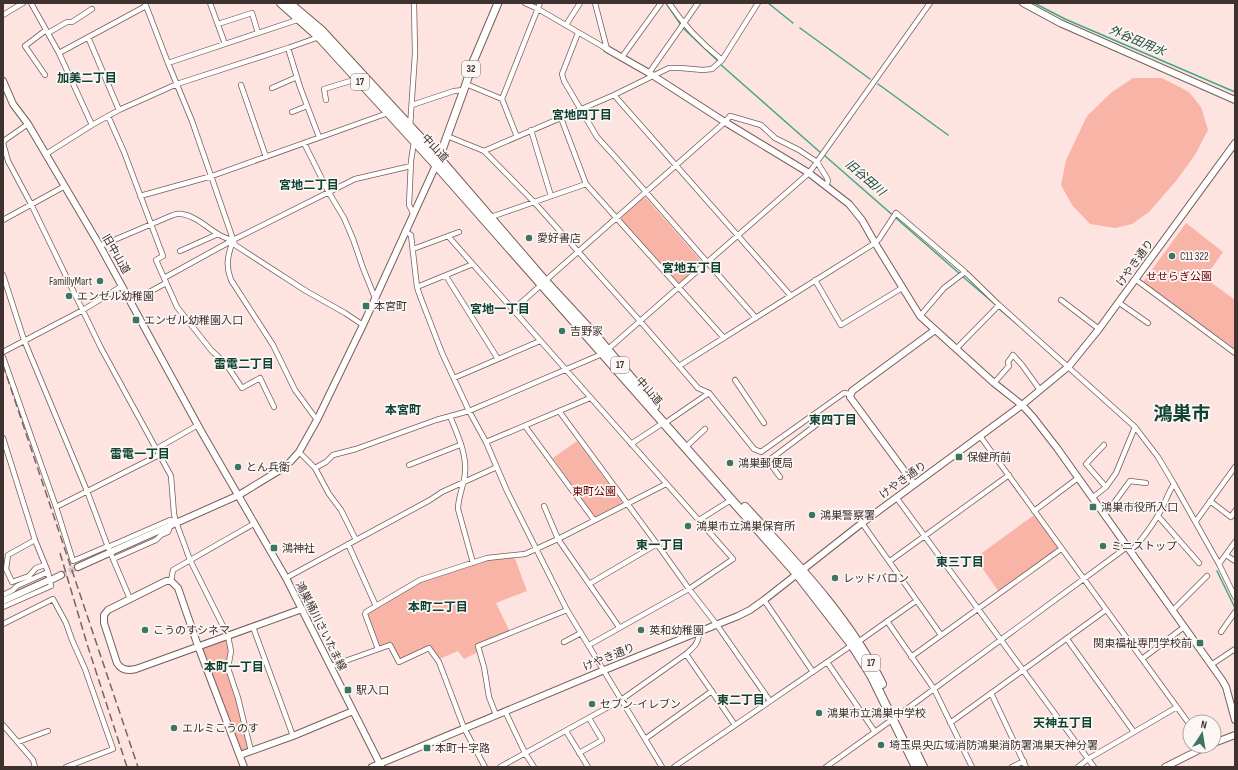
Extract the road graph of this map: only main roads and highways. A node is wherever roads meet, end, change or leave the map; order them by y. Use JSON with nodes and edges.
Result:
{"nodes":[{"id":1,"x":281,"y":3,"type":"edge"},
{"id":2,"x":289,"y":3,"type":"edge"},
{"id":3,"x":498,"y":3,"type":"edge"},
{"id":4,"x":437,"y":162,"type":"junction"},
{"id":5,"x":543,"y":283,"type":"junction"},
{"id":6,"x":665,"y":422,"type":"junction"},
{"id":7,"x":799,"y":572,"type":"junction"},
{"id":8,"x":895,"y":717,"type":"junction"},
{"id":9,"x":916,"y":767,"type":"edge"},
{"id":10,"x":923,"y":767,"type":"edge"}],
"edges":[{"from":1,"to":4,"type":"highway","name":"中山道","number":"17"},
{"from":2,"to":4,"type":"highway","name":"中山道","number":"17"},
{"from":3,"to":4,"type":"main road","number":"32"},
{"from":4,"to":5,"type":"highway","name":"中山道","number":"17"},
{"from":4,"to":5,"type":"highway","name":"中山道","number":"17"},
{"from":5,"to":6,"type":"highway","name":"中山道","number":"17"},
{"from":6,"to":7,"type":"highway","name":"中山道","number":"17"},
{"from":6,"to":7,"type":"highway","name":"中山道","number":"17"},
{"from":7,"to":8,"type":"highway","name":"中山道","number":"17"},
{"from":8,"to":9,"type":"highway","name":"中山道","number":"17"},
{"from":8,"to":10,"type":"highway","name":"中山道","number":"17"}]}
